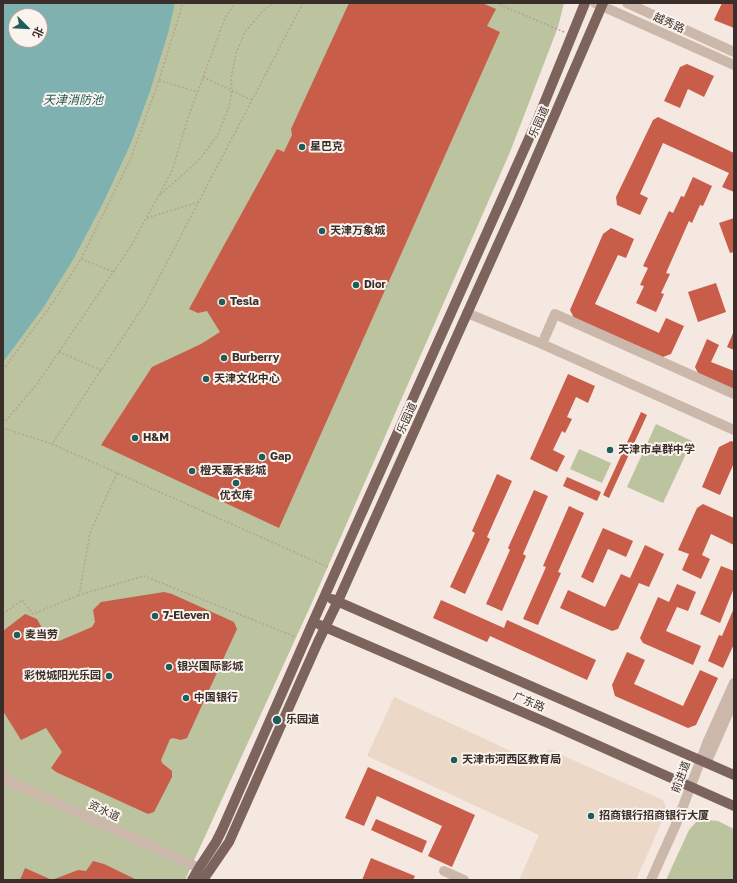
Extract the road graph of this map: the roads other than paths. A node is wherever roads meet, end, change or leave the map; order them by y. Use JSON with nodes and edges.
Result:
{"nodes":[{"id":1,"x":584,"y":3,"type":"edge"},
{"id":2,"x":627,"y":3,"type":"edge"},
{"id":3,"x":600,"y":4,"type":"edge"},
{"id":4,"x":734,"y":52,"type":"edge"},
{"id":5,"x":734,"y":65,"type":"edge"},
{"id":6,"x":454,"y":307,"type":"junction"},
{"id":7,"x":467,"y":313,"type":"junction"},
{"id":8,"x":542,"y":344,"type":"junction"},
{"id":9,"x":734,"y":394,"type":"edge"},
{"id":10,"x":734,"y":430,"type":"edge"},
{"id":11,"x":325,"y":596,"type":"junction"},
{"id":12,"x":338,"y":601,"type":"junction"},
{"id":13,"x":313,"y":622,"type":"junction"},
{"id":14,"x":326,"y":627,"type":"junction"},
{"id":15,"x":734,"y":683,"type":"edge"},
{"id":16,"x":734,"y":700,"type":"edge"},
{"id":17,"x":703,"y":762,"type":"junction"},
{"id":18,"x":3,"y":774,"type":"edge"},
{"id":19,"x":734,"y":775,"type":"edge"},
{"id":20,"x":693,"y":787,"type":"junction"},
{"id":21,"x":734,"y":806,"type":"edge"},
{"id":22,"x":198,"y":868,"type":"junction"},
{"id":23,"x":444,"y":871,"type":"dead end"},
{"id":24,"x":192,"y":880,"type":"edge"},
{"id":25,"x":203,"y":880,"type":"edge"},
{"id":26,"x":464,"y":880,"type":"edge"},
{"id":27,"x":652,"y":880,"type":"edge"}],
"edges":[{"from":1,"to":6,"type":"main road","name":"乐园道"},
{"from":2,"to":4,"type":"street","name":"越秀路"},
{"from":3,"to":5,"type":"street","name":"越秀路"},
{"from":3,"to":7,"type":"main road","name":"乐园道"},
{"from":6,"to":7,"type":"main road"},
{"from":6,"to":11,"type":"main road","name":"乐园道"},
{"from":7,"to":8,"type":"street"},
{"from":7,"to":12,"type":"main road","name":"乐园道"},
{"from":8,"to":9,"type":"street"},
{"from":8,"to":10,"type":"street"},
{"from":11,"to":12,"type":"main road","name":"广东路"},
{"from":11,"to":13,"type":"main road","name":"乐园道"},
{"from":12,"to":14,"type":"main road","name":"乐园道"},
{"from":12,"to":17,"type":"main road","name":"广东路"},
{"from":13,"to":14,"type":"main road","name":"广东路"},
{"from":13,"to":22,"type":"main road","name":"乐园道"},
{"from":14,"to":20,"type":"main road","name":"广东路"},
{"from":14,"to":25,"type":"main road","name":"乐园道"},
{"from":15,"to":17,"type":"street","name":"前进道"},
{"from":16,"to":17,"type":"street","name":"前进道"},
{"from":17,"to":19,"type":"main road","name":"广东路"},
{"from":17,"to":20,"type":"street","name":"前进道"},
{"from":18,"to":22,"type":"street","name":"资水道"},
{"from":20,"to":21,"type":"main road","name":"广东路"},
{"from":20,"to":27,"type":"street","name":"前进道"},
{"from":22,"to":24,"type":"main road","name":"乐园道"},
{"from":23,"to":26,"type":"street"}]}
